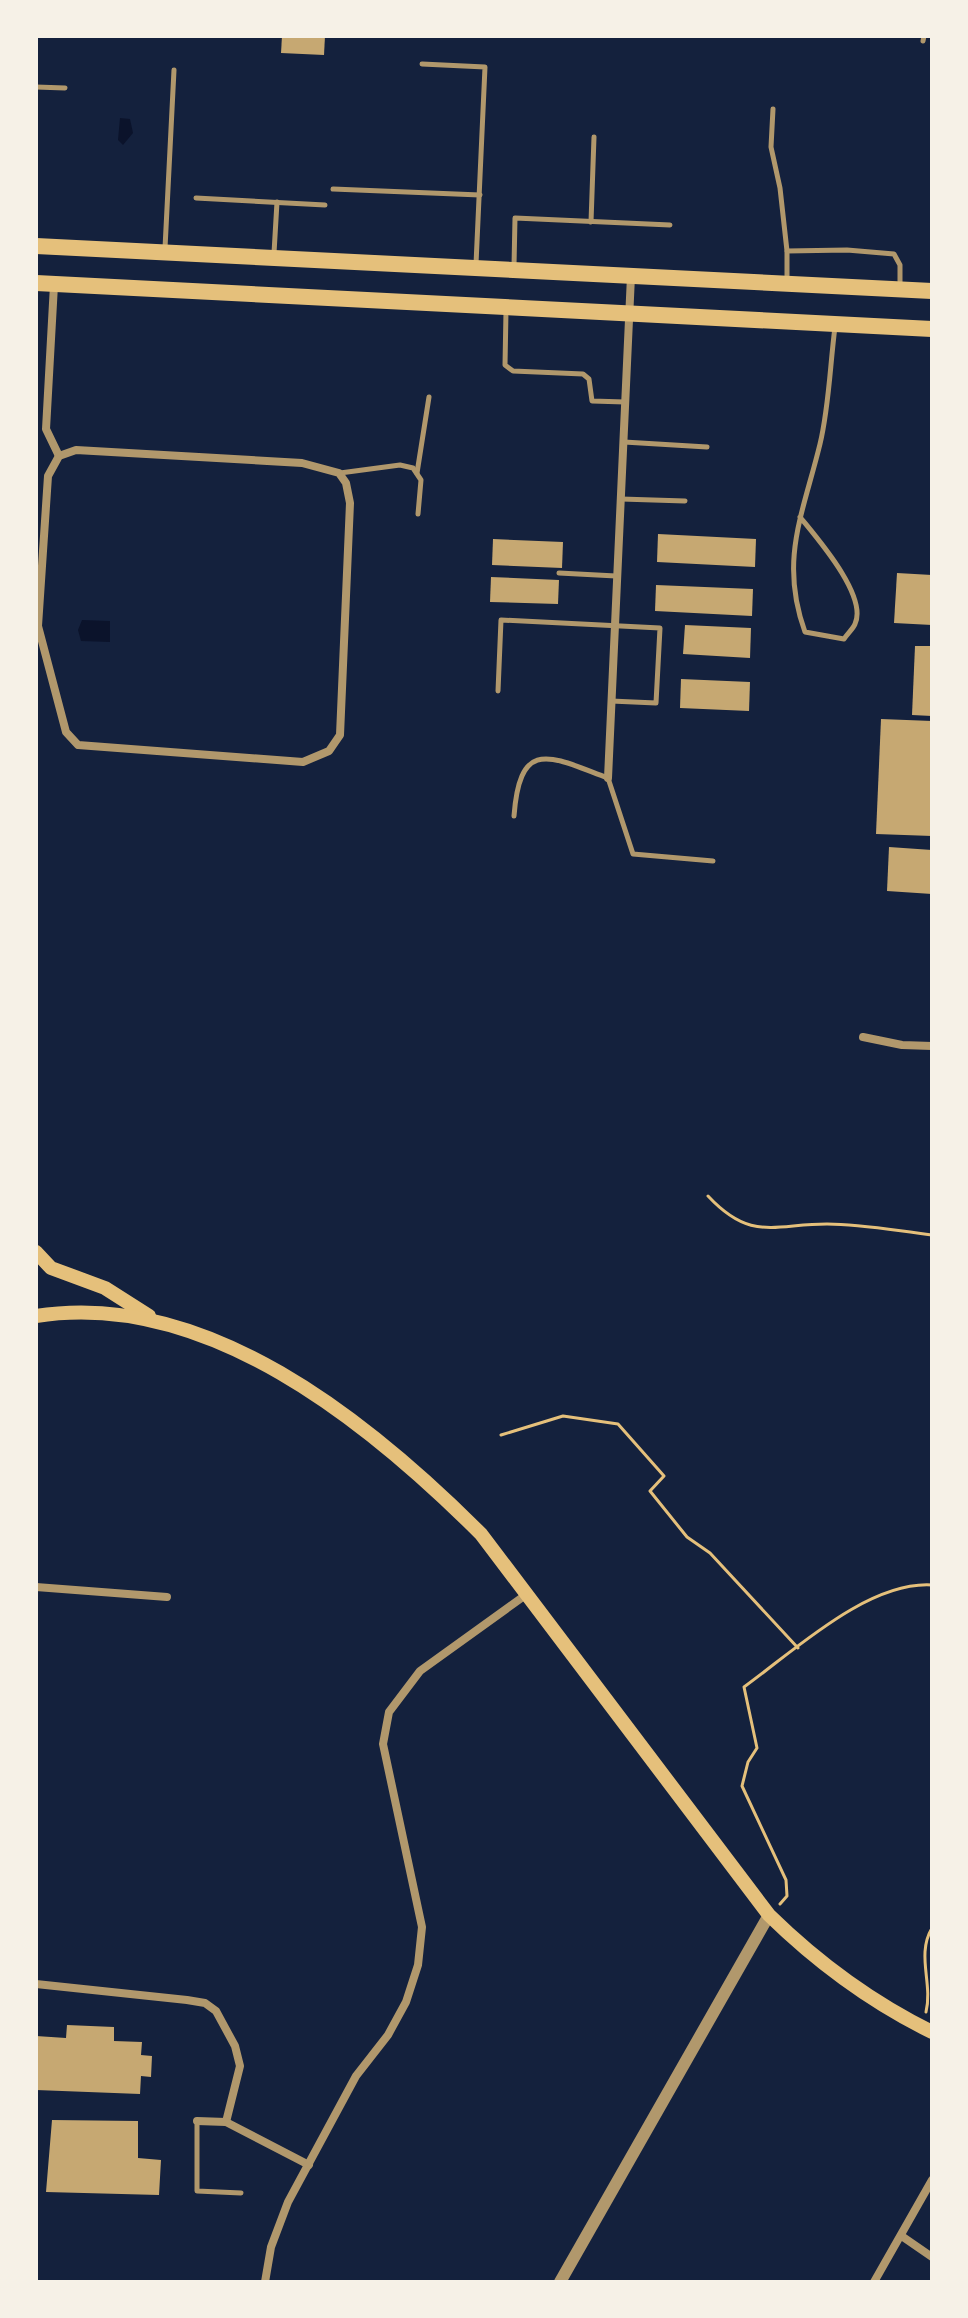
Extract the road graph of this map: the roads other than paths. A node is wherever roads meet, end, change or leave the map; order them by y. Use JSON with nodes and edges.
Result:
{"nodes":[{"id":1,"x":422,"y":64,"type":"dead end"},
{"id":2,"x":174,"y":70,"type":"dead end"},
{"id":3,"x":36,"y":87,"type":"edge"},
{"id":4,"x":65,"y":88,"type":"dead end"},
{"id":5,"x":773,"y":109,"type":"dead end"},
{"id":6,"x":594,"y":137,"type":"dead end"},
{"id":7,"x":333,"y":189,"type":"dead end"},
{"id":8,"x":480,"y":195,"type":"junction"},
{"id":9,"x":196,"y":198,"type":"dead end"},
{"id":10,"x":277,"y":202,"type":"junction"},
{"id":11,"x":325,"y":205,"type":"dead end"},
{"id":12,"x":591,"y":222,"type":"junction"},
{"id":13,"x":670,"y":225,"type":"dead end"},
{"id":14,"x":36,"y":246,"type":"edge"},
{"id":15,"x":787,"y":251,"type":"junction"},
{"id":16,"x":165,"y":253,"type":"junction"},
{"id":17,"x":274,"y":259,"type":"junction"},
{"id":18,"x":476,"y":269,"type":"junction"},
{"id":19,"x":514,"y":271,"type":"junction"},
{"id":20,"x":631,"y":276,"type":"junction"},
{"id":21,"x":36,"y":283,"type":"edge"},
{"id":22,"x":54,"y":284,"type":"junction"},
{"id":23,"x":787,"y":284,"type":"junction"},
{"id":24,"x":900,"y":289,"type":"junction"},
{"id":25,"x":932,"y":291,"type":"edge"},
{"id":26,"x":506,"y":306,"type":"junction"},
{"id":27,"x":630,"y":312,"type":"junction"},
{"id":28,"x":835,"y":326,"type":"junction"},
{"id":29,"x":932,"y":329,"type":"edge"},
{"id":30,"x":429,"y":397,"type":"dead end"},
{"id":31,"x":625,"y":402,"type":"junction"},
{"id":32,"x":623,"y":442,"type":"junction"},
{"id":33,"x":707,"y":447,"type":"dead end"},
{"id":34,"x":59,"y":456,"type":"junction"},
{"id":35,"x":339,"y":473,"type":"junction"},
{"id":36,"x":417,"y":474,"type":"junction"},
{"id":37,"x":620,"y":499,"type":"junction"},
{"id":38,"x":685,"y":501,"type":"dead end"},
{"id":39,"x":418,"y":514,"type":"dead end"},
{"id":40,"x":800,"y":517,"type":"junction"},
{"id":41,"x":559,"y":573,"type":"dead end"},
{"id":42,"x":616,"y":576,"type":"junction"},
{"id":43,"x":613,"y":625,"type":"junction"},
{"id":44,"x":37,"y":626,"type":"edge"},
{"id":45,"x":498,"y":691,"type":"dead end"},
{"id":46,"x":609,"y":701,"type":"junction"},
{"id":47,"x":608,"y":778,"type":"junction"},
{"id":48,"x":514,"y":816,"type":"dead end"},
{"id":49,"x":713,"y":861,"type":"dead end"},
{"id":50,"x":863,"y":1037,"type":"dead end"},
{"id":51,"x":932,"y":1046,"type":"edge"},
{"id":52,"x":36,"y":1252,"type":"edge"},
{"id":53,"x":36,"y":1316,"type":"edge"},
{"id":54,"x":160,"y":1322,"type":"junction"},
{"id":55,"x":36,"y":1587,"type":"edge"},
{"id":56,"x":528,"y":1593,"type":"junction"},
{"id":57,"x":167,"y":1597,"type":"dead end"},
{"id":58,"x":769,"y":1915,"type":"junction"},
{"id":59,"x":36,"y":1984,"type":"edge"},
{"id":60,"x":927,"y":2030,"type":"edge"},
{"id":61,"x":197,"y":2121,"type":"joint"},
{"id":62,"x":226,"y":2122,"type":"junction"},
{"id":63,"x":309,"y":2165,"type":"junction"},
{"id":64,"x":932,"y":2180,"type":"edge"},
{"id":65,"x":241,"y":2193,"type":"dead end"},
{"id":66,"x":903,"y":2237,"type":"junction"},
{"id":67,"x":932,"y":2257,"type":"edge"},
{"id":68,"x":265,"y":2282,"type":"edge"},
{"id":69,"x":560,"y":2282,"type":"edge"},
{"id":70,"x":874,"y":2282,"type":"edge"}],
"edges":[{"from":1,"to":8,"type":"lane"},
{"from":2,"to":16,"type":"lane"},
{"from":3,"to":4,"type":"lane"},
{"from":5,"to":15,"type":"lane"},
{"from":6,"to":12,"type":"lane"},
{"from":7,"to":8,"type":"lane"},
{"from":8,"to":18,"type":"lane"},
{"from":9,"to":10,"type":"lane"},
{"from":10,"to":11,"type":"lane"},
{"from":10,"to":17,"type":"lane"},
{"from":12,"to":13,"type":"lane"},
{"from":12,"to":19,"type":"lane"},
{"from":14,"to":16,"type":"main road"},
{"from":15,"to":23,"type":"lane"},
{"from":15,"to":24,"type":"lane"},
{"from":16,"to":17,"type":"main road"},
{"from":17,"to":18,"type":"main road"},
{"from":18,"to":19,"type":"main road"},
{"from":19,"to":20,"type":"main road"},
{"from":20,"to":23,"type":"main road"},
{"from":20,"to":27,"type":"street"},
{"from":21,"to":22,"type":"main road"},
{"from":22,"to":26,"type":"main road"},
{"from":22,"to":34,"type":"street"},
{"from":23,"to":24,"type":"main road"},
{"from":24,"to":25,"type":"main road"},
{"from":26,"to":27,"type":"main road"},
{"from":26,"to":31,"type":"lane"},
{"from":27,"to":28,"type":"main road"},
{"from":27,"to":31,"type":"street"},
{"from":28,"to":29,"type":"main road"},
{"from":28,"to":40,"type":"lane"},
{"from":30,"to":36,"type":"lane"},
{"from":31,"to":32,"type":"street"},
{"from":32,"to":33,"type":"lane"},
{"from":32,"to":37,"type":"street"},
{"from":34,"to":35,"type":"street"},
{"from":34,"to":44,"type":"street"},
{"from":35,"to":36,"type":"lane"},
{"from":35,"to":44,"type":"street"},
{"from":36,"to":39,"type":"lane"},
{"from":37,"to":38,"type":"lane"},
{"from":37,"to":42,"type":"street"},
{"from":40,"to":40,"type":"lane"},
{"from":41,"to":42,"type":"lane"},
{"from":42,"to":43,"type":"street"},
{"from":43,"to":45,"type":"lane"},
{"from":43,"to":46,"type":"street"},
{"from":43,"to":46,"type":"lane"},
{"from":46,"to":47,"type":"street"},
{"from":47,"to":48,"type":"lane"},
{"from":47,"to":49,"type":"lane"},
{"from":50,"to":51,"type":"street"},
{"from":52,"to":54,"type":"main road"},
{"from":53,"to":54,"type":"main road"},
{"from":54,"to":56,"type":"main road"},
{"from":55,"to":57,"type":"street"},
{"from":56,"to":58,"type":"main road"},
{"from":56,"to":63,"type":"street"},
{"from":58,"to":60,"type":"main road"},
{"from":58,"to":69,"type":"street"},
{"from":59,"to":62,"type":"street"},
{"from":61,"to":62,"type":"street"},
{"from":61,"to":65,"type":"lane"},
{"from":62,"to":63,"type":"street"},
{"from":63,"to":68,"type":"street"},
{"from":64,"to":66,"type":"street"},
{"from":66,"to":67,"type":"street"},
{"from":66,"to":70,"type":"street"}]}
